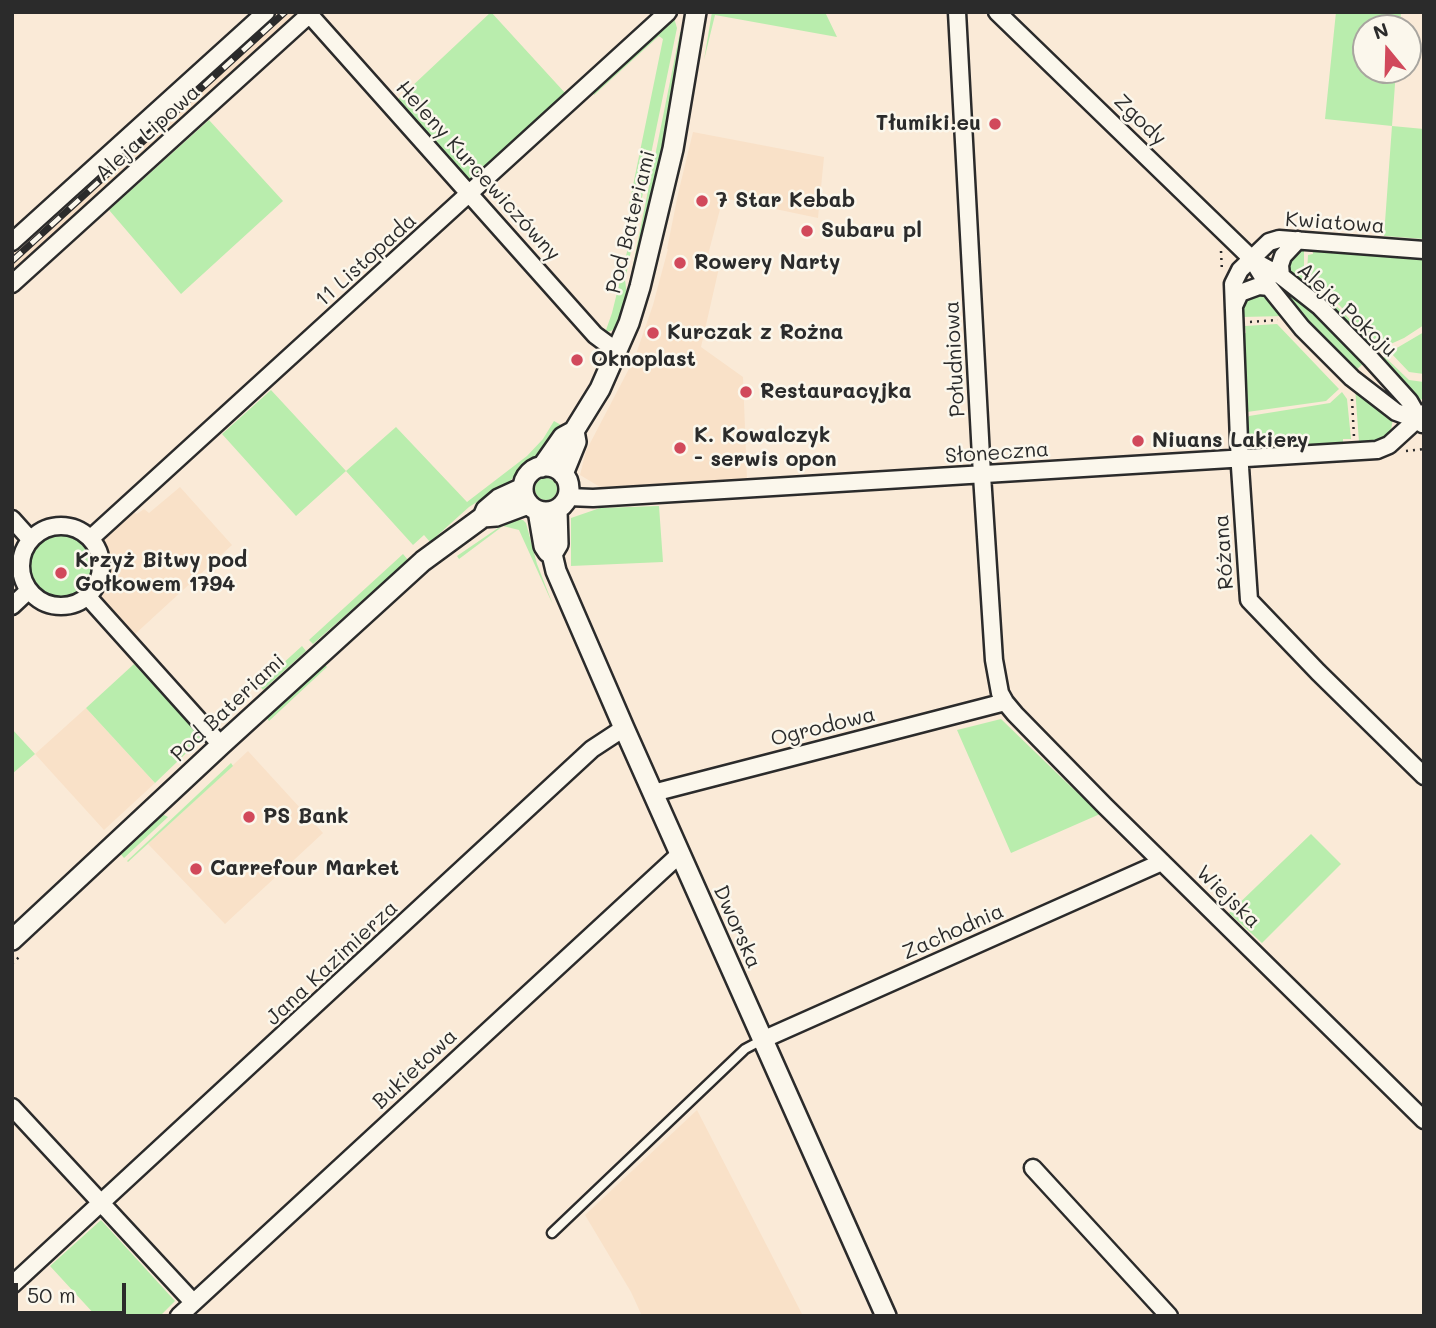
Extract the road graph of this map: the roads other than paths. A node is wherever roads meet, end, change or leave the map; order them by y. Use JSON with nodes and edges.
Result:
{"nodes":[{"id":1,"x":266,"y":12,"type":"edge"},
{"id":2,"x":668,"y":12,"type":"edge"},
{"id":3,"x":696,"y":12,"type":"edge"},
{"id":4,"x":957,"y":12,"type":"edge"},
{"id":5,"x":997,"y":12,"type":"edge"},
{"id":6,"x":310,"y":13,"type":"edge"},
{"id":7,"x":470,"y":194,"type":"junction"},
{"id":8,"x":1298,"y":240,"type":"junction"},
{"id":9,"x":12,"y":242,"type":"edge"},
{"id":10,"x":1424,"y":250,"type":"edge"},
{"id":11,"x":1252,"y":259,"type":"junction"},
{"id":12,"x":1275,"y":281,"type":"junction"},
{"id":13,"x":12,"y":284,"type":"edge"},
{"id":14,"x":1233,"y":318,"type":"junction"},
{"id":15,"x":618,"y":352,"type":"junction"},
{"id":16,"x":1422,"y":420,"type":"edge"},
{"id":17,"x":574,"y":431,"type":"junction"},
{"id":18,"x":1240,"y":458,"type":"junction"},
{"id":19,"x":542,"y":467,"type":"junction"},
{"id":20,"x":563,"y":474,"type":"junction"},
{"id":21,"x":982,"y":475,"type":"junction"},
{"id":22,"x":543,"y":502,"type":"junction"},
{"id":23,"x":12,"y":519,"type":"edge"},
{"id":24,"x":91,"y":538,"type":"junction"},
{"id":25,"x":30,"y":539,"type":"junction"},
{"id":26,"x":28,"y":591,"type":"junction"},
{"id":27,"x":88,"y":597,"type":"junction"},
{"id":28,"x":12,"y":606,"type":"edge"},
{"id":29,"x":1004,"y":702,"type":"junction"},
{"id":30,"x":624,"y":728,"type":"junction"},
{"id":31,"x":220,"y":745,"type":"junction"},
{"id":32,"x":1424,"y":776,"type":"edge"},
{"id":33,"x":653,"y":793,"type":"junction"},
{"id":34,"x":680,"y":854,"type":"junction"},
{"id":35,"x":1161,"y":862,"type":"junction"},
{"id":36,"x":17,"y":947,"type":"edge"},
{"id":37,"x":762,"y":1040,"type":"junction"},
{"id":38,"x":12,"y":1107,"type":"edge"},
{"id":39,"x":1424,"y":1120,"type":"edge"},
{"id":40,"x":1033,"y":1168,"type":"dead end"},
{"id":41,"x":101,"y":1203,"type":"junction"},
{"id":42,"x":552,"y":1233,"type":"dead end"},
{"id":43,"x":12,"y":1285,"type":"edge"},
{"id":44,"x":193,"y":1303,"type":"junction"},
{"id":45,"x":179,"y":1316,"type":"edge"},
{"id":46,"x":886,"y":1316,"type":"edge"},
{"id":47,"x":1169,"y":1316,"type":"edge"}],
"edges":[{"from":1,"to":9,"type":"street","name":"Aleja Lipowa"},
{"from":2,"to":7,"type":"street","name":"11 Listopada"},
{"from":3,"to":15,"type":"street","name":"Pod Bateriami"},
{"from":4,"to":21,"type":"street","name":"Południowa"},
{"from":5,"to":11,"type":"street","name":"Zgody"},
{"from":6,"to":7,"type":"street","name":"Heleny Kurcewiczówny"},
{"from":6,"to":13,"type":"street","name":"Aleja Lipowa"},
{"from":7,"to":15,"type":"street","name":"Heleny Kurcewiczówny"},
{"from":7,"to":24,"type":"street","name":"11 Listopada"},
{"from":8,"to":10,"type":"street","name":"Kwiatowa"},
{"from":8,"to":11,"type":"street","name":"Kwiatowa"},
{"from":8,"to":12,"type":"street"},
{"from":11,"to":12,"type":"street","name":"Aleja Pokoju"},
{"from":11,"to":14,"type":"street","name":"Różana"},
{"from":12,"to":14,"type":"street"},
{"from":12,"to":16,"type":"street","name":"Aleja Pokoju"},
{"from":12,"to":16,"type":"street","name":"Aleja Pokoju"},
{"from":14,"to":18,"type":"street","name":"Różana"},
{"from":15,"to":17,"type":"street","name":"Pod Bateriami"},
{"from":16,"to":18,"type":"street","name":"Słoneczna"},
{"from":17,"to":19,"type":"street","name":"Pod Bateriami"},
{"from":17,"to":20,"type":"street","name":"Pod Bateriami"},
{"from":18,"to":21,"type":"street","name":"Słoneczna"},
{"from":18,"to":32,"type":"street","name":"Różana"},
{"from":19,"to":20,"type":"street"},
{"from":19,"to":22,"type":"street","name":"Pod Bateriami"},
{"from":20,"to":22,"type":"street"},
{"from":21,"to":22,"type":"street","name":"Słoneczna"},
{"from":21,"to":29,"type":"street","name":"Południowa"},
{"from":22,"to":30,"type":"street","name":"Dworska"},
{"from":22,"to":31,"type":"street","name":"Pod Bateriami"},
{"from":23,"to":25,"type":"street"},
{"from":24,"to":25,"type":"street"},
{"from":24,"to":27,"type":"street"},
{"from":25,"to":26,"type":"street"},
{"from":26,"to":27,"type":"street"},
{"from":26,"to":28,"type":"street"},
{"from":27,"to":31,"type":"street"},
{"from":29,"to":33,"type":"street","name":"Ogrodowa"},
{"from":29,"to":35,"type":"street","name":"Wiejska"},
{"from":30,"to":33,"type":"street","name":"Dworska"},
{"from":30,"to":41,"type":"street","name":"Jana Kazimierza"},
{"from":31,"to":36,"type":"street","name":"Pod Bateriami"},
{"from":33,"to":34,"type":"street","name":"Dworska"},
{"from":34,"to":37,"type":"street","name":"Dworska"},
{"from":34,"to":44,"type":"street","name":"Bukietowa"},
{"from":35,"to":37,"type":"street","name":"Zachodnia"},
{"from":35,"to":39,"type":"street","name":"Wiejska"},
{"from":37,"to":42,"type":"lane"},
{"from":37,"to":46,"type":"street","name":"Dworska"},
{"from":38,"to":41,"type":"street"},
{"from":40,"to":47,"type":"street"},
{"from":41,"to":43,"type":"street","name":"Jana Kazimierza"},
{"from":41,"to":44,"type":"street"},
{"from":44,"to":45,"type":"street","name":"Bukietowa"}]}
